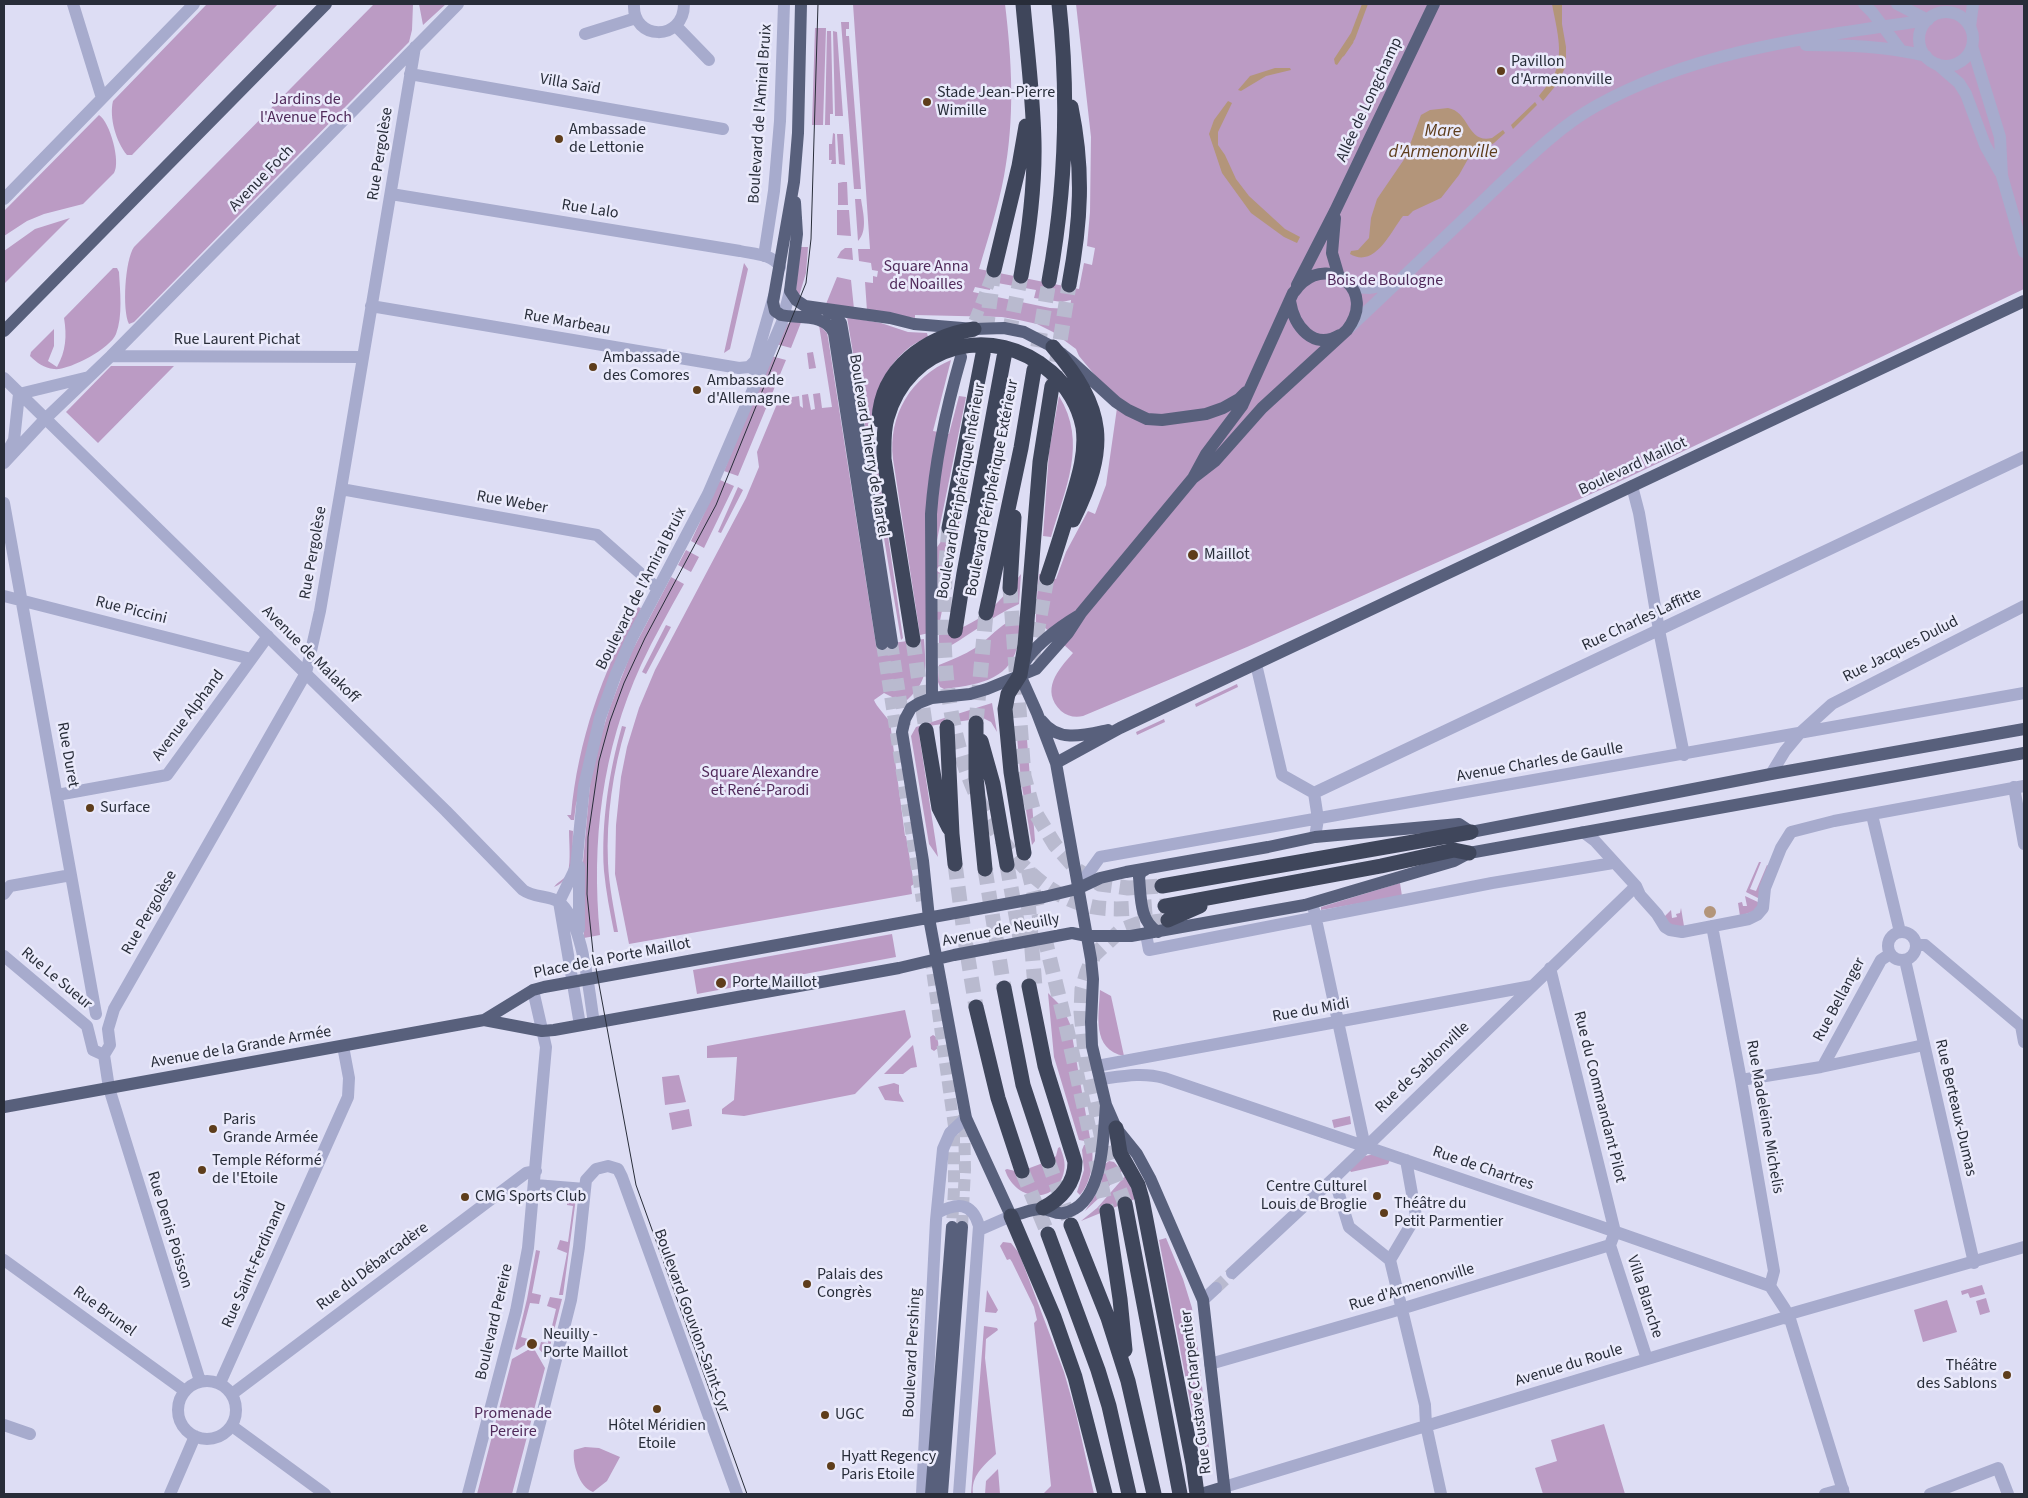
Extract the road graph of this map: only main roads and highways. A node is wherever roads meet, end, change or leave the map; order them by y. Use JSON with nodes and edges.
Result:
{"nodes":[{"id":1,"x":326,"y":4,"type":"edge"},
{"id":2,"x":801,"y":4,"type":"edge"},
{"id":3,"x":1059,"y":4,"type":"edge"},
{"id":4,"x":1434,"y":4,"type":"edge"},
{"id":5,"x":1023,"y":5,"type":"edge"},
{"id":6,"x":1065,"y":66,"type":"junction"},
{"id":7,"x":1031,"y":77,"type":"junction"},
{"id":8,"x":794,"y":182,"type":"junction"},
{"id":9,"x":1336,"y":211,"type":"junction"},
{"id":10,"x":994,"y":270,"type":"dead end"},
{"id":11,"x":1021,"y":276,"type":"tunnel mouth"},
{"id":12,"x":1339,"y":276,"type":"junction"},
{"id":13,"x":1050,"y":281,"type":"tunnel mouth"},
{"id":14,"x":1069,"y":285,"type":"tunnel mouth"},
{"id":15,"x":1291,"y":297,"type":"junction"},
{"id":16,"x":2024,"y":301,"type":"edge"},
{"id":17,"x":826,"y":310,"type":"junction"},
{"id":18,"x":784,"y":316,"type":"joint"},
{"id":19,"x":974,"y":329,"type":"junction"},
{"id":20,"x":4,"y":331,"type":"edge"},
{"id":21,"x":1345,"y":332,"type":"junction"},
{"id":22,"x":1053,"y":348,"type":"junction"},
{"id":23,"x":983,"y":354,"type":"tunnel mouth"},
{"id":24,"x":961,"y":357,"type":"dead end"},
{"id":25,"x":1004,"y":357,"type":"tunnel mouth"},
{"id":26,"x":1034,"y":370,"type":"tunnel mouth"},
{"id":27,"x":1252,"y":384,"type":"junction"},
{"id":28,"x":1052,"y":386,"type":"tunnel mouth"},
{"id":29,"x":884,"y":459,"type":"junction"},
{"id":30,"x":1017,"y":466,"type":"junction"},
{"id":31,"x":1193,"y":478,"type":"junction"},
{"id":32,"x":949,"y":528,"type":"tunnel mouth"},
{"id":33,"x":1055,"y":557,"type":"junction"},
{"id":34,"x":1047,"y":578,"type":"tunnel mouth"},
{"id":35,"x":1010,"y":588,"type":"tunnel mouth"},
{"id":36,"x":986,"y":613,"type":"tunnel mouth"},
{"id":37,"x":955,"y":631,"type":"dead end"},
{"id":38,"x":913,"y":640,"type":"tunnel mouth"},
{"id":39,"x":1020,"y":675,"type":"junction"},
{"id":40,"x":932,"y":698,"type":"junction"},
{"id":41,"x":1037,"y":713,"type":"junction"},
{"id":42,"x":947,"y":727,"type":"dead end"},
{"id":43,"x":1120,"y":728,"type":"junction"},
{"id":44,"x":2024,"y":729,"type":"edge"},
{"id":45,"x":926,"y":730,"type":"tunnel mouth"},
{"id":46,"x":2024,"y":752,"type":"edge"},
{"id":47,"x":1056,"y":763,"type":"junction"},
{"id":48,"x":1471,"y":832,"type":"junction"},
{"id":49,"x":952,"y":834,"type":"junction"},
{"id":50,"x":1024,"y":853,"type":"tunnel mouth"},
{"id":51,"x":1469,"y":853,"type":"junction"},
{"id":52,"x":955,"y":864,"type":"tunnel mouth"},
{"id":53,"x":1007,"y":865,"type":"tunnel mouth"},
{"id":54,"x":985,"y":869,"type":"tunnel mouth"},
{"id":55,"x":1145,"y":870,"type":"junction"},
{"id":56,"x":1162,"y":886,"type":"tunnel mouth"},
{"id":57,"x":1077,"y":889,"type":"junction"},
{"id":58,"x":1167,"y":913,"type":"tunnel mouth"},
{"id":59,"x":929,"y":918,"type":"junction"},
{"id":60,"x":1152,"y":933,"type":"junction"},
{"id":61,"x":1087,"y":936,"type":"junction"},
{"id":62,"x":938,"y":960,"type":"junction"},
{"id":63,"x":1032,"y":986,"type":"tunnel mouth"},
{"id":64,"x":1004,"y":988,"type":"tunnel mouth"},
{"id":65,"x":976,"y":1007,"type":"tunnel mouth"},
{"id":66,"x":484,"y":1020,"type":"junction"},
{"id":67,"x":1106,"y":1105,"type":"junction"},
{"id":68,"x":4,"y":1107,"type":"edge"},
{"id":69,"x":1116,"y":1128,"type":"junction"},
{"id":70,"x":1048,"y":1160,"type":"tunnel mouth"},
{"id":71,"x":1022,"y":1171,"type":"tunnel mouth"},
{"id":72,"x":1125,"y":1204,"type":"tunnel mouth"},
{"id":73,"x":1043,"y":1208,"type":"junction"},
{"id":74,"x":1107,"y":1211,"type":"tunnel mouth"},
{"id":75,"x":1011,"y":1216,"type":"junction"},
{"id":76,"x":1072,"y":1225,"type":"tunnel mouth"},
{"id":77,"x":1048,"y":1234,"type":"tunnel mouth"},
{"id":78,"x":1128,"y":1382,"type":"junction"},
{"id":79,"x":1225,"y":1490,"type":"edge"},
{"id":80,"x":1203,"y":1493,"type":"edge"},
{"id":81,"x":931,"y":1494,"type":"edge"},
{"id":82,"x":942,"y":1494,"type":"edge"},
{"id":83,"x":1105,"y":1494,"type":"edge"},
{"id":84,"x":1129,"y":1494,"type":"edge"},
{"id":85,"x":1154,"y":1494,"type":"edge"},
{"id":86,"x":1180,"y":1494,"type":"edge"}],
"edges":[{"from":1,"to":20,"type":"main road"},
{"from":2,"to":8,"type":"main road","name":"Boulevard de l'Amiral Bruix"},
{"from":3,"to":6,"type":"highway"},
{"from":4,"to":9,"type":"main road","name":"Allée de Longchamp"},
{"from":5,"to":7,"type":"highway"},
{"from":6,"to":13,"type":"highway"},
{"from":6,"to":14,"type":"highway"},
{"from":7,"to":10,"type":"highway"},
{"from":7,"to":11,"type":"highway"},
{"from":8,"to":17,"type":"main road","name":"Boulevard de l'Amiral Bruix"},
{"from":8,"to":18,"type":"main road","name":"Boulevard de l'Amiral Bruix"},
{"from":9,"to":12,"type":"main road","name":"Allée de Longchamp"},
{"from":9,"to":15,"type":"main road","name":"Allée de Longchamp"},
{"from":12,"to":15,"type":"main road"},
{"from":12,"to":21,"type":"main road"},
{"from":15,"to":21,"type":"main road"},
{"from":15,"to":27,"type":"main road","name":"Allée de Longchamp"},
{"from":16,"to":43,"type":"main road","name":"Boulevard Maillot"},
{"from":17,"to":18,"type":"main road","name":"Boulevard Thierry de Martel"},
{"from":17,"to":19,"type":"main road"},
{"from":19,"to":22,"type":"main road"},
{"from":19,"to":29,"type":"highway"},
{"from":21,"to":31,"type":"main road"},
{"from":22,"to":27,"type":"main road"},
{"from":22,"to":33,"type":"highway"},
{"from":23,"to":32,"type":"highway"},
{"from":24,"to":40,"type":"main road"},
{"from":25,"to":37,"type":"highway","name":"Boulevard Périphérique Intérieur"},
{"from":26,"to":30,"type":"highway","name":"Boulevard Périphérique Extérieur"},
{"from":27,"to":31,"type":"main road","name":"Allée de Longchamp"},
{"from":28,"to":39,"type":"highway"},
{"from":29,"to":33,"type":"highway"},
{"from":29,"to":38,"type":"highway"},
{"from":30,"to":35,"type":"highway"},
{"from":30,"to":36,"type":"highway","name":"Boulevard Périphérique Extérieur"},
{"from":31,"to":39,"type":"main road"},
{"from":33,"to":34,"type":"highway"},
{"from":39,"to":40,"type":"main road"},
{"from":39,"to":41,"type":"main road"},
{"from":39,"to":50,"type":"highway"},
{"from":40,"to":59,"type":"main road"},
{"from":41,"to":43,"type":"main road"},
{"from":41,"to":47,"type":"main road"},
{"from":42,"to":49,"type":"highway"},
{"from":43,"to":47,"type":"main road"},
{"from":44,"to":48,"type":"main road"},
{"from":45,"to":49,"type":"highway"},
{"from":46,"to":51,"type":"main road"},
{"from":47,"to":57,"type":"main road"},
{"from":48,"to":55,"type":"main road"},
{"from":48,"to":56,"type":"highway"},
{"from":49,"to":52,"type":"highway"},
{"from":51,"to":58,"type":"highway"},
{"from":51,"to":60,"type":"main road"},
{"from":53,"to":54,"type":"highway"},
{"from":55,"to":57,"type":"main road","name":"Avenue de Neuilly"},
{"from":55,"to":60,"type":"main road"},
{"from":57,"to":59,"type":"main road","name":"Avenue de Neuilly"},
{"from":57,"to":61,"type":"main road"},
{"from":59,"to":62,"type":"main road"},
{"from":59,"to":66,"type":"main road","name":"Place de la Porte Maillot"},
{"from":60,"to":61,"type":"main road","name":"Avenue de Neuilly"},
{"from":61,"to":62,"type":"main road","name":"Avenue de Neuilly"},
{"from":61,"to":67,"type":"main road"},
{"from":62,"to":66,"type":"main road"},
{"from":62,"to":75,"type":"main road"},
{"from":63,"to":73,"type":"highway"},
{"from":64,"to":70,"type":"highway"},
{"from":65,"to":71,"type":"highway"},
{"from":66,"to":68,"type":"main road","name":"Avenue de la Grande Armée"},
{"from":67,"to":69,"type":"main road","name":"Rue Gustave Charpentier"},
{"from":67,"to":73,"type":"main road"},
{"from":69,"to":79,"type":"main road","name":"Rue Gustave Charpentier"},
{"from":69,"to":80,"type":"highway"},
{"from":72,"to":86,"type":"highway"},
{"from":73,"to":75,"type":"main road"},
{"from":74,"to":78,"type":"highway"},
{"from":75,"to":83,"type":"highway"},
{"from":76,"to":78,"type":"highway"},
{"from":77,"to":84,"type":"highway"},
{"from":78,"to":85,"type":"highway"},
{"from":79,"to":80,"type":"main road"},
{"from":81,"to":82,"type":"main road","name":"Boulevard Pershing"}]}
